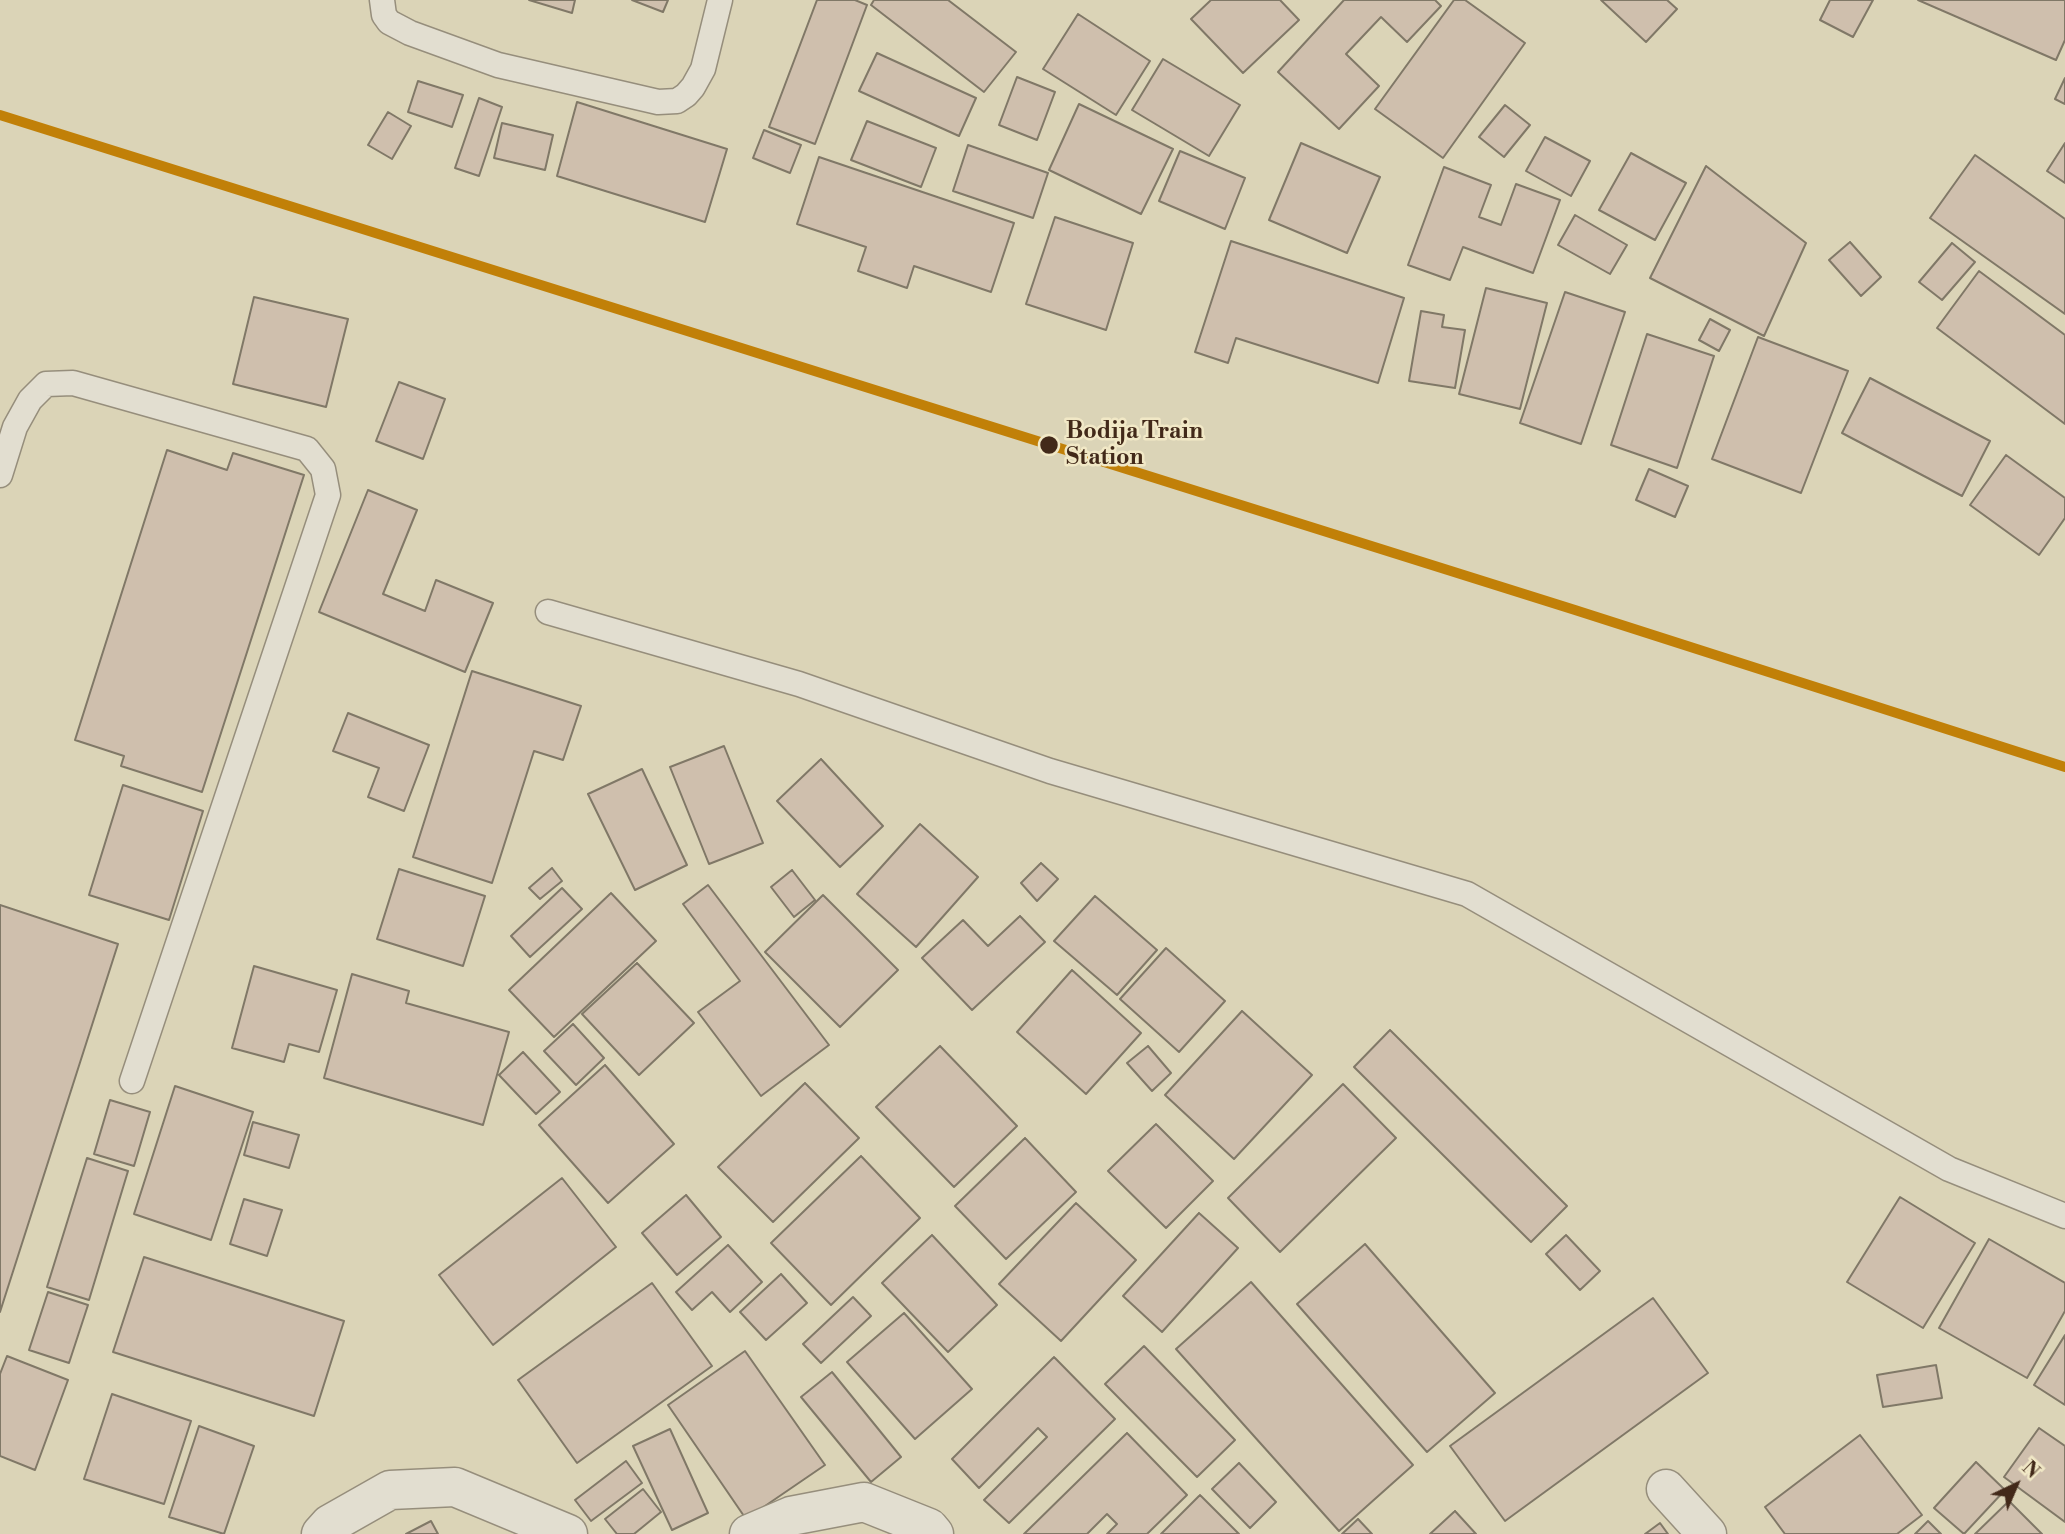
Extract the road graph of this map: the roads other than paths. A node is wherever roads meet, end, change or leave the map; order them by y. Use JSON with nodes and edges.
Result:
{"nodes":[{"id":1,"x":382,"y":0,"type":"edge"},
{"id":2,"x":720,"y":0,"type":"edge"},
{"id":3,"x":0,"y":475,"type":"edge"},
{"id":4,"x":548,"y":612,"type":"dead end"},
{"id":5,"x":132,"y":1081,"type":"dead end"},
{"id":6,"x":2065,"y":1216,"type":"edge"},
{"id":7,"x":1665,"y":1489,"type":"dead end"},
{"id":8,"x":321,"y":1534,"type":"edge"},
{"id":9,"x":568,"y":1534,"type":"edge"},
{"id":10,"x":749,"y":1534,"type":"edge"},
{"id":11,"x":934,"y":1534,"type":"edge"},
{"id":12,"x":1707,"y":1534,"type":"edge"}],
"edges":[{"from":1,"to":2,"type":"lane"},
{"from":3,"to":5,"type":"lane"},
{"from":4,"to":6,"type":"lane"},
{"from":7,"to":12,"type":"street"},
{"from":8,"to":9,"type":"street"},
{"from":10,"to":11,"type":"street"}]}
